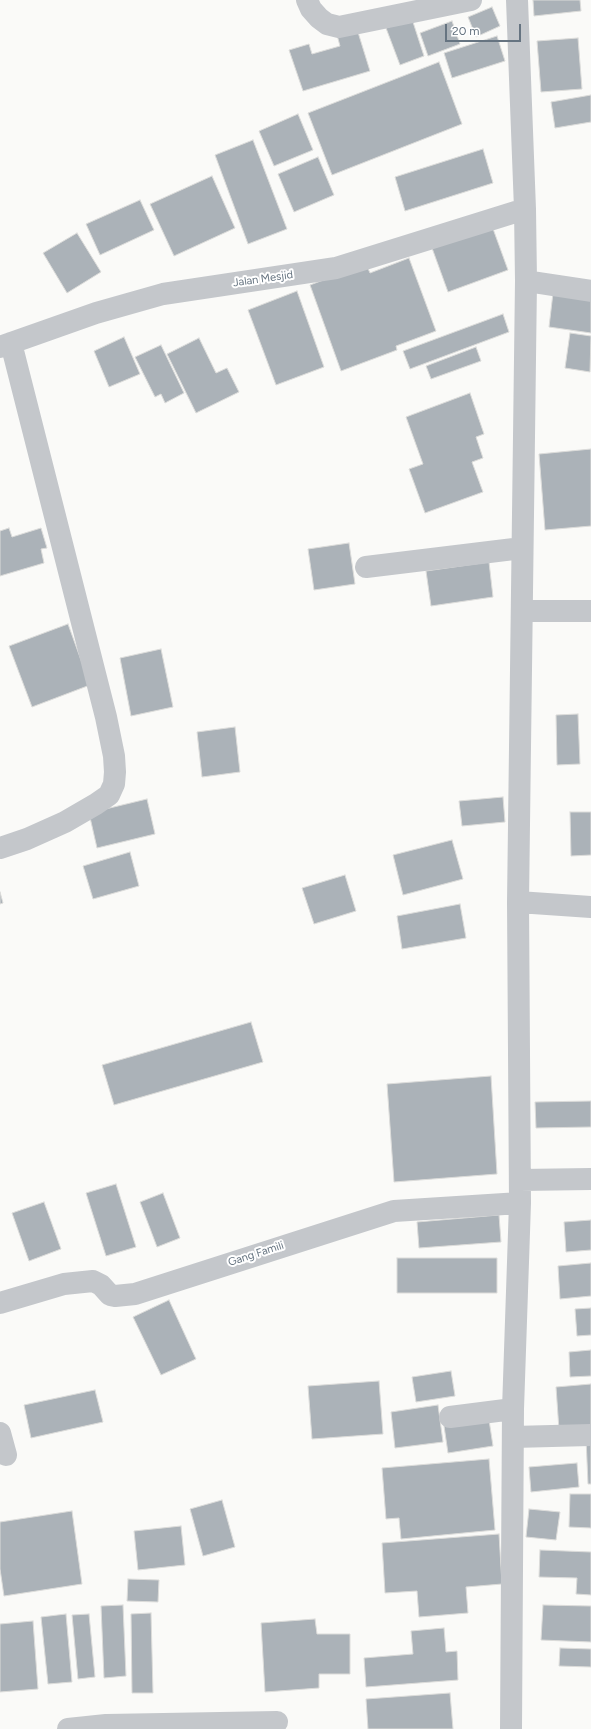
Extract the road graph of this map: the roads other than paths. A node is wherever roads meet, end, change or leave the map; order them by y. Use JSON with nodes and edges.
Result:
{"nodes":[{"id":1,"x":306,"y":0,"type":"edge"},
{"id":2,"x":472,"y":0,"type":"edge"},
{"id":3,"x":517,"y":0,"type":"edge"},
{"id":4,"x":525,"y":209,"type":"junction"},
{"id":5,"x":526,"y":281,"type":"junction"},
{"id":6,"x":591,"y":291,"type":"edge"},
{"id":7,"x":5,"y":345,"type":"edge"},
{"id":8,"x":522,"y":548,"type":"junction"},
{"id":9,"x":366,"y":567,"type":"dead end"},
{"id":10,"x":522,"y":611,"type":"junction"},
{"id":11,"x":591,"y":611,"type":"edge"},
{"id":12,"x":0,"y":848,"type":"edge"},
{"id":13,"x":518,"y":902,"type":"junction"},
{"id":14,"x":591,"y":907,"type":"edge"},
{"id":15,"x":591,"y":1179,"type":"edge"},
{"id":16,"x":520,"y":1180,"type":"junction"},
{"id":17,"x":520,"y":1203,"type":"junction"},
{"id":18,"x":0,"y":1302,"type":"edge"},
{"id":19,"x":513,"y":1409,"type":"junction"},
{"id":20,"x":450,"y":1417,"type":"dead end"},
{"id":21,"x":0,"y":1434,"type":"edge"},
{"id":22,"x":591,"y":1435,"type":"edge"},
{"id":23,"x":513,"y":1437,"type":"junction"},
{"id":24,"x":6,"y":1454,"type":"dead end"},
{"id":25,"x":277,"y":1722,"type":"dead end"},
{"id":26,"x":68,"y":1729,"type":"edge"},
{"id":27,"x":511,"y":1729,"type":"edge"}],
"edges":[{"from":1,"to":2,"type":"street"},
{"from":3,"to":4,"type":"street"},
{"from":4,"to":5,"type":"street"},
{"from":4,"to":7,"type":"street","name":"Jalan Mesjid"},
{"from":5,"to":6,"type":"street"},
{"from":5,"to":8,"type":"street"},
{"from":7,"to":12,"type":"street"},
{"from":8,"to":9,"type":"street"},
{"from":8,"to":10,"type":"street"},
{"from":10,"to":11,"type":"street"},
{"from":10,"to":13,"type":"street"},
{"from":13,"to":14,"type":"street"},
{"from":13,"to":16,"type":"street"},
{"from":15,"to":16,"type":"street"},
{"from":16,"to":17,"type":"street"},
{"from":17,"to":18,"type":"street","name":"Gang Famili"},
{"from":17,"to":19,"type":"street"},
{"from":19,"to":20,"type":"street"},
{"from":19,"to":23,"type":"street"},
{"from":21,"to":24,"type":"street"},
{"from":22,"to":23,"type":"street"},
{"from":23,"to":27,"type":"street"},
{"from":25,"to":26,"type":"street"}]}
